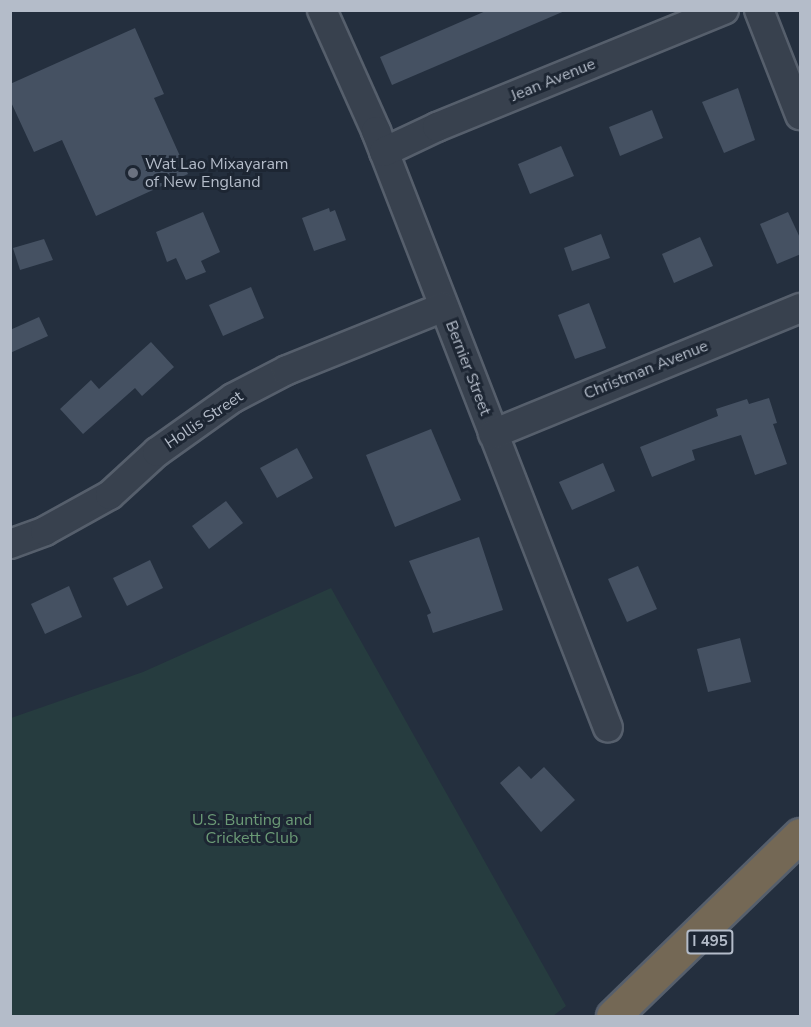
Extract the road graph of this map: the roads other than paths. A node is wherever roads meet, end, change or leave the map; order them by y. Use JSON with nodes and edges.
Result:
{"nodes":[{"id":1,"x":322,"y":10,"type":"edge"},
{"id":2,"x":724,"y":10,"type":"edge"},
{"id":3,"x":759,"y":10,"type":"edge"},
{"id":4,"x":801,"y":115,"type":"edge"},
{"id":5,"x":384,"y":152,"type":"junction"},
{"id":6,"x":444,"y":307,"type":"junction"},
{"id":7,"x":801,"y":308,"type":"edge"},
{"id":8,"x":493,"y":434,"type":"junction"},
{"id":9,"x":10,"y":544,"type":"edge"},
{"id":10,"x":608,"y":728,"type":"dead end"},
{"id":11,"x":801,"y":835,"type":"edge"},
{"id":12,"x":801,"y":867,"type":"edge"},
{"id":13,"x":613,"y":1017,"type":"edge"},
{"id":14,"x":620,"y":1017,"type":"edge"}],
"edges":[{"from":1,"to":5,"type":"street","name":"Bernier Street"},
{"from":2,"to":5,"type":"street","name":"Jean Avenue"},
{"from":3,"to":4,"type":"street"},
{"from":5,"to":6,"type":"street","name":"Bernier Street"},
{"from":6,"to":8,"type":"street","name":"Bernier Street"},
{"from":6,"to":9,"type":"street","name":"Hollis Street"},
{"from":7,"to":8,"type":"street","name":"Christman Avenue"},
{"from":8,"to":10,"type":"street","name":"Bernier Street"},
{"from":11,"to":13,"type":"highway"},
{"from":12,"to":14,"type":"highway","number":"I 495"}]}
